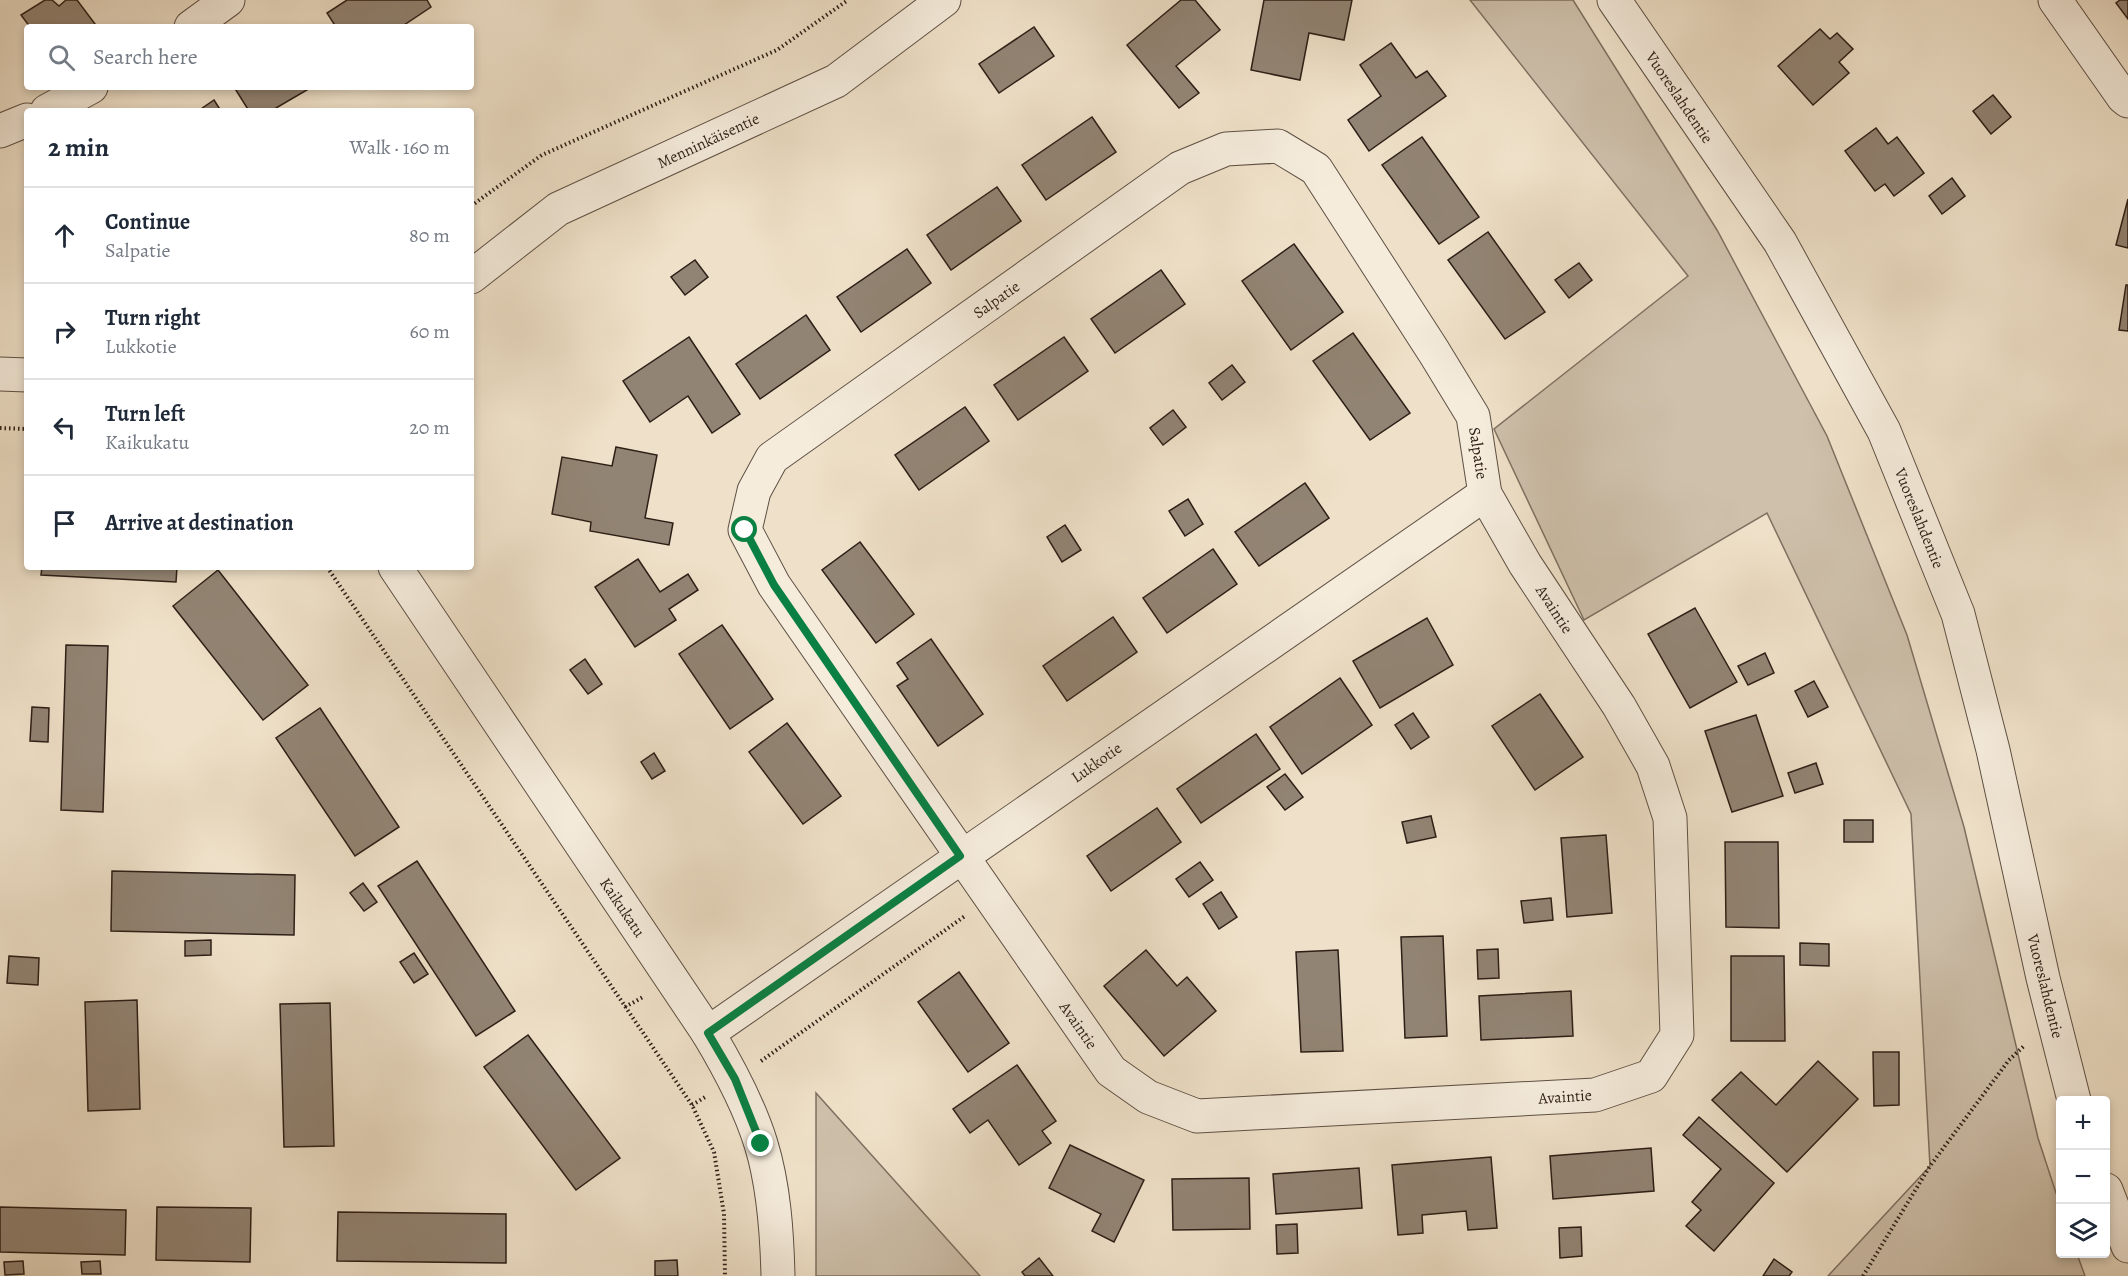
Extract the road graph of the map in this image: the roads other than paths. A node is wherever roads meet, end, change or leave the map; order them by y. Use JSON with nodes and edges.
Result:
{"nodes":[{"id":1,"x":228,"y":0,"type":"edge"},
{"id":2,"x":944,"y":0,"type":"edge"},
{"id":3,"x":1614,"y":0,"type":"edge"},
{"id":4,"x":2055,"y":0,"type":"edge"},
{"id":5,"x":195,"y":24,"type":"edge"},
{"id":6,"x":86,"y":90,"type":"edge"},
{"id":7,"x":2128,"y":101,"type":"edge"},
{"id":8,"x":52,"y":108,"type":"edge"},
{"id":9,"x":24,"y":121,"type":"edge"},
{"id":10,"x":0,"y":131,"type":"edge"},
{"id":11,"x":474,"y":275,"type":"edge"},
{"id":12,"x":0,"y":374,"type":"edge"},
{"id":13,"x":24,"y":375,"type":"edge"},
{"id":14,"x":1485,"y":494,"type":"junction"},
{"id":15,"x":397,"y":570,"type":"edge"},
{"id":16,"x":960,"y":856,"type":"junction"},
{"id":17,"x":708,"y":1033,"type":"junction"},
{"id":18,"x":2073,"y":1096,"type":"edge"},
{"id":19,"x":2110,"y":1200,"type":"edge"},
{"id":20,"x":2128,"y":1246,"type":"edge"},
{"id":21,"x":778,"y":1276,"type":"edge"}],
"edges":[{"from":1,"to":5,"type":"street"},
{"from":2,"to":11,"type":"street","name":"Menninkäisentie"},
{"from":3,"to":18,"type":"street","name":"Vuoreslahdentie"},
{"from":4,"to":7,"type":"street"},
{"from":6,"to":8,"type":"street"},
{"from":9,"to":10,"type":"street"},
{"from":12,"to":13,"type":"street"},
{"from":14,"to":16,"type":"street","name":"Lukkotie"},
{"from":14,"to":16,"type":"street","name":"Avaintie"},
{"from":14,"to":16,"type":"street","name":"Salpatie"},
{"from":15,"to":17,"type":"street","name":"Kaikukatu"},
{"from":16,"to":17,"type":"street","name":"Lukkotie"},
{"from":17,"to":21,"type":"street","name":"Kaikukatu"},
{"from":19,"to":20,"type":"street"}]}
